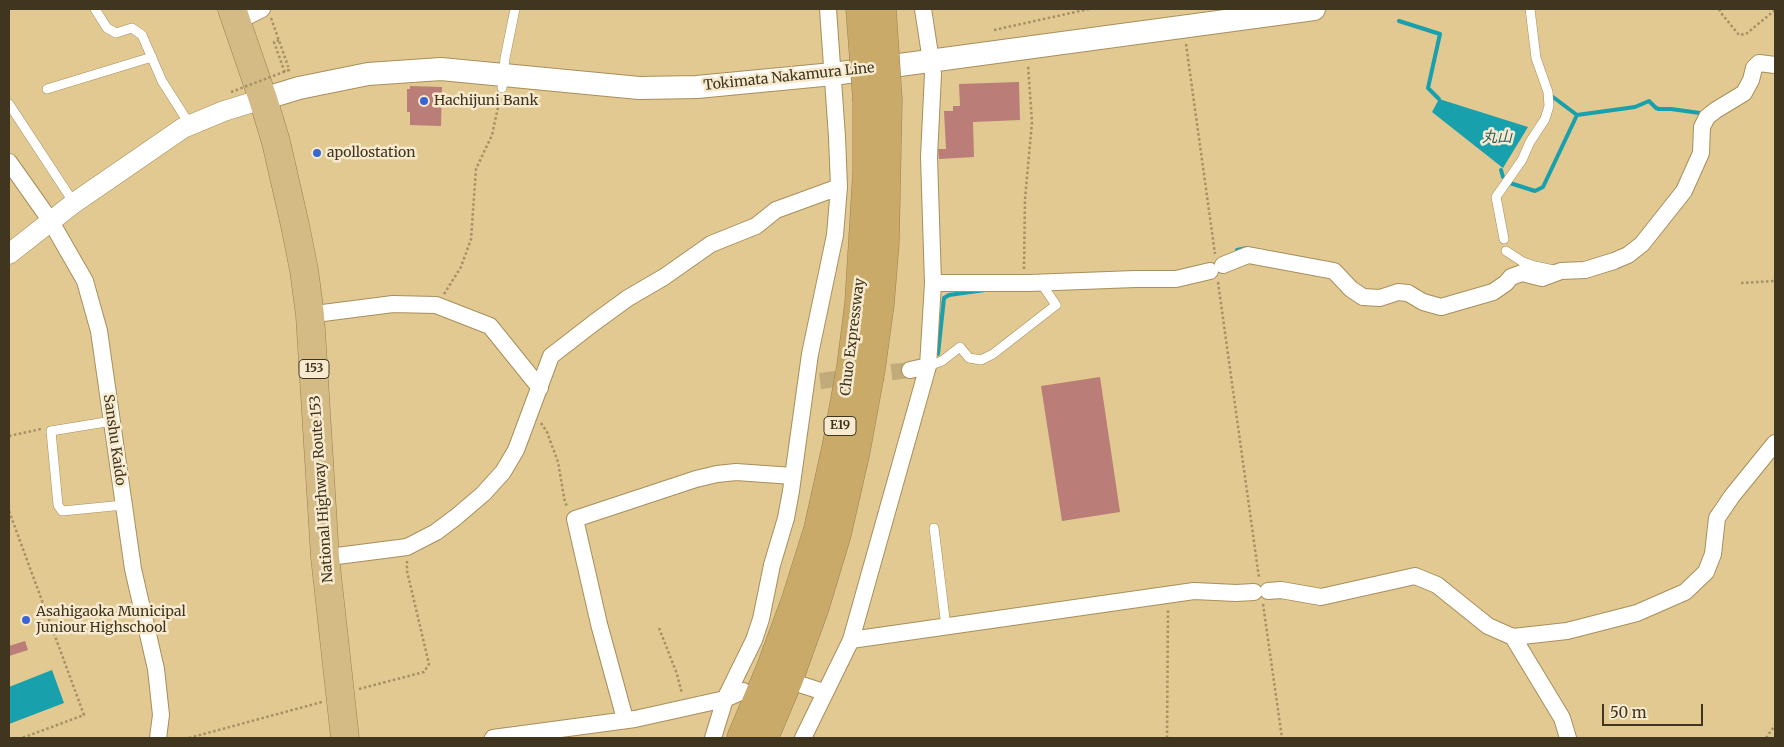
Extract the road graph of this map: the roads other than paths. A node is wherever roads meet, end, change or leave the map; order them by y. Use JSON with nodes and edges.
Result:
{"nodes":[{"id":1,"x":95,"y":9,"type":"edge"},
{"id":2,"x":515,"y":9,"type":"edge"},
{"id":3,"x":828,"y":9,"type":"edge"},
{"id":4,"x":860,"y":9,"type":"edge"},
{"id":5,"x":882,"y":9,"type":"edge"},
{"id":6,"x":923,"y":9,"type":"edge"},
{"id":7,"x":1314,"y":9,"type":"edge"},
{"id":8,"x":1530,"y":9,"type":"edge"},
{"id":9,"x":1272,"y":11,"type":"edge"},
{"id":10,"x":252,"y":13,"type":"edge"},
{"id":11,"x":152,"y":57,"type":"junction"},
{"id":12,"x":931,"y":62,"type":"junction"},
{"id":13,"x":1775,"y":65,"type":"edge"},
{"id":14,"x":833,"y":74,"type":"junction"},
{"id":15,"x":503,"y":81,"type":"junction"},
{"id":16,"x":47,"y":89,"type":"dead end"},
{"id":17,"x":263,"y":98,"type":"junction"},
{"id":18,"x":877,"y":100,"type":"junction"},
{"id":19,"x":9,"y":104,"type":"edge"},
{"id":20,"x":190,"y":125,"type":"junction"},
{"id":21,"x":9,"y":162,"type":"edge"},
{"id":22,"x":839,"y":187,"type":"junction"},
{"id":23,"x":74,"y":203,"type":"junction"},
{"id":24,"x":50,"y":220,"type":"junction"},
{"id":25,"x":1504,"y":240,"type":"dead end"},
{"id":26,"x":1506,"y":251,"type":"dead end"},
{"id":27,"x":9,"y":254,"type":"edge"},
{"id":28,"x":1561,"y":272,"type":"junction"},
{"id":29,"x":933,"y":283,"type":"junction"},
{"id":30,"x":1041,"y":283,"type":"junction"},
{"id":31,"x":323,"y":313,"type":"dead end"},
{"id":32,"x":928,"y":366,"type":"junction"},
{"id":33,"x":910,"y":370,"type":"tunnel mouth"},
{"id":34,"x":540,"y":388,"type":"junction"},
{"id":35,"x":112,"y":421,"type":"junction"},
{"id":36,"x":1775,"y":443,"type":"edge"},
{"id":37,"x":793,"y":476,"type":"junction"},
{"id":38,"x":124,"y":506,"type":"junction"},
{"id":39,"x":934,"y":528,"type":"dead end"},
{"id":40,"x":337,"y":556,"type":"dead end"},
{"id":41,"x":946,"y":627,"type":"junction"},
{"id":42,"x":1513,"y":636,"type":"junction"},
{"id":43,"x":851,"y":640,"type":"junction"},
{"id":44,"x":802,"y":685,"type":"dead end"},
{"id":45,"x":743,"y":691,"type":"dead end"},
{"id":46,"x":824,"y":692,"type":"junction"},
{"id":47,"x":725,"y":699,"type":"junction"},
{"id":48,"x":625,"y":719,"type":"junction"},
{"id":49,"x":158,"y":738,"type":"edge"},
{"id":50,"x":345,"y":738,"type":"edge"},
{"id":51,"x":493,"y":738,"type":"edge"},
{"id":52,"x":713,"y":738,"type":"edge"},
{"id":53,"x":741,"y":738,"type":"edge"},
{"id":54,"x":764,"y":738,"type":"edge"},
{"id":55,"x":803,"y":738,"type":"edge"},
{"id":56,"x":1568,"y":738,"type":"edge"}],
"edges":[{"from":1,"to":11,"type":"lane"},
{"from":2,"to":15,"type":"lane"},
{"from":3,"to":14,"type":"street"},
{"from":4,"to":18,"type":"highway","name":"Chuo Expressway","number":"E19","bridge":true},
{"from":5,"to":18,"type":"highway","name":"Chuo Expressway","number":"E19","bridge":true},
{"from":6,"to":12,"type":"street"},
{"from":7,"to":9,"type":"main road","name":"Tokimata Nakamura Line"},
{"from":8,"to":25,"type":"lane"},
{"from":9,"to":12,"type":"main road","name":"Tokimata Nakamura Line"},
{"from":10,"to":17,"type":"highway","name":"National Highway Route 153","number":"153"},
{"from":11,"to":16,"type":"lane"},
{"from":11,"to":20,"type":"lane"},
{"from":12,"to":14,"type":"main road","name":"Tokimata Nakamura Line"},
{"from":12,"to":29,"type":"street"},
{"from":13,"to":28,"type":"street"},
{"from":14,"to":15,"type":"main road","name":"Tokimata Nakamura Line"},
{"from":14,"to":22,"type":"street"},
{"from":15,"to":17,"type":"main road","name":"Tokimata Nakamura Line"},
{"from":17,"to":20,"type":"street"},
{"from":17,"to":50,"type":"highway","name":"National Highway Route 153","number":"153"},
{"from":18,"to":53,"type":"highway","name":"Chuo Expressway","number":"E19"},
{"from":18,"to":54,"type":"highway","name":"Chuo Expressway","number":"E19"},
{"from":19,"to":23,"type":"lane"},
{"from":20,"to":23,"type":"street"},
{"from":21,"to":24,"type":"street","name":"Sanshu Kaido"},
{"from":22,"to":34,"type":"street"},
{"from":22,"to":37,"type":"street"},
{"from":23,"to":24,"type":"street"},
{"from":24,"to":27,"type":"street"},
{"from":24,"to":35,"type":"street","name":"Sanshu Kaido"},
{"from":26,"to":28,"type":"lane"},
{"from":28,"to":30,"type":"street"},
{"from":29,"to":30,"type":"street"},
{"from":29,"to":32,"type":"street"},
{"from":30,"to":32,"type":"lane"},
{"from":31,"to":34,"type":"street"},
{"from":32,"to":33,"type":"street"},
{"from":32,"to":43,"type":"street"},
{"from":34,"to":40,"type":"street"},
{"from":35,"to":38,"type":"street","name":"Sanshu Kaido"},
{"from":35,"to":38,"type":"lane"},
{"from":36,"to":42,"type":"street"},
{"from":37,"to":47,"type":"street"},
{"from":37,"to":48,"type":"street"},
{"from":38,"to":49,"type":"street","name":"Sanshu Kaido"},
{"from":39,"to":41,"type":"lane"},
{"from":41,"to":42,"type":"street"},
{"from":41,"to":43,"type":"street"},
{"from":42,"to":56,"type":"street"},
{"from":43,"to":46,"type":"street"},
{"from":44,"to":46,"type":"street"},
{"from":45,"to":47,"type":"street"},
{"from":46,"to":55,"type":"street"},
{"from":47,"to":48,"type":"street"},
{"from":47,"to":52,"type":"street"},
{"from":48,"to":51,"type":"street"}]}
